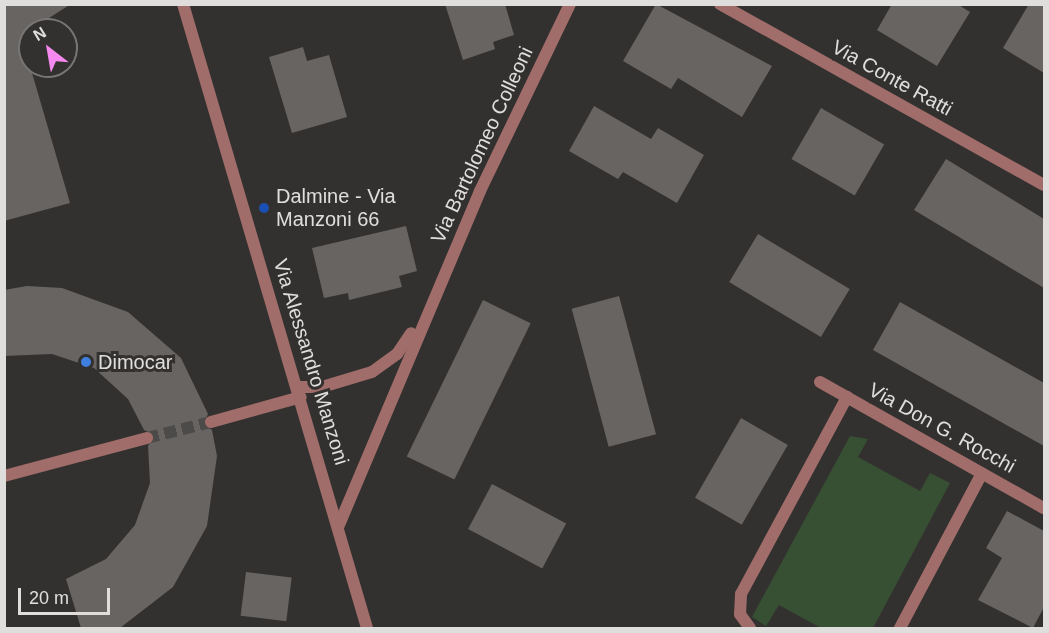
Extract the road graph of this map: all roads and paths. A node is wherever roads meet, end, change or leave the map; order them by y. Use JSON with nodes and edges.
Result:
{"nodes":[{"id":1,"x":183,"y":4,"type":"edge"},
{"id":2,"x":570,"y":4,"type":"edge"},
{"id":3,"x":720,"y":4,"type":"edge"},
{"id":4,"x":1044,"y":185,"type":"edge"},
{"id":5,"x":431,"y":302,"type":"junction"},
{"id":6,"x":820,"y":382,"type":"dead end"},
{"id":7,"x":300,"y":392,"type":"junction"},
{"id":8,"x":847,"y":397,"type":"junction"},
{"id":9,"x":211,"y":422,"type":"tunnel mouth"},
{"id":10,"x":147,"y":438,"type":"tunnel mouth"},
{"id":11,"x":981,"y":473,"type":"junction"},
{"id":12,"x":4,"y":476,"type":"edge"},
{"id":13,"x":1044,"y":508,"type":"edge"},
{"id":14,"x":339,"y":525,"type":"junction"},
{"id":15,"x":368,"y":628,"type":"edge"},
{"id":16,"x":750,"y":628,"type":"edge"},
{"id":17,"x":900,"y":628,"type":"edge"}],
"edges":[{"from":1,"to":7,"type":"street","name":"Via Alessandro Manzoni"},
{"from":2,"to":5,"type":"street","name":"Via Bartolomeo Colleoni"},
{"from":3,"to":4,"type":"street","name":"Via Conte Ratti"},
{"from":5,"to":7,"type":"street","name":"Via Bartolomeo Colleoni"},
{"from":5,"to":14,"type":"street","name":"Via Bartolomeo Colleoni"},
{"from":6,"to":8,"type":"street","name":"Via Don G. Rocchi"},
{"from":7,"to":9,"type":"street","name":"Via Bartolomeo Colleoni"},
{"from":7,"to":14,"type":"street","name":"Via Alessandro Manzoni"},
{"from":8,"to":11,"type":"street","name":"Via Don G. Rocchi"},
{"from":8,"to":16,"type":"street"},
{"from":10,"to":12,"type":"street"},
{"from":11,"to":13,"type":"street","name":"Via Don G. Rocchi"},
{"from":11,"to":17,"type":"street"},
{"from":14,"to":15,"type":"street","name":"Via Alessandro Manzoni"}]}
